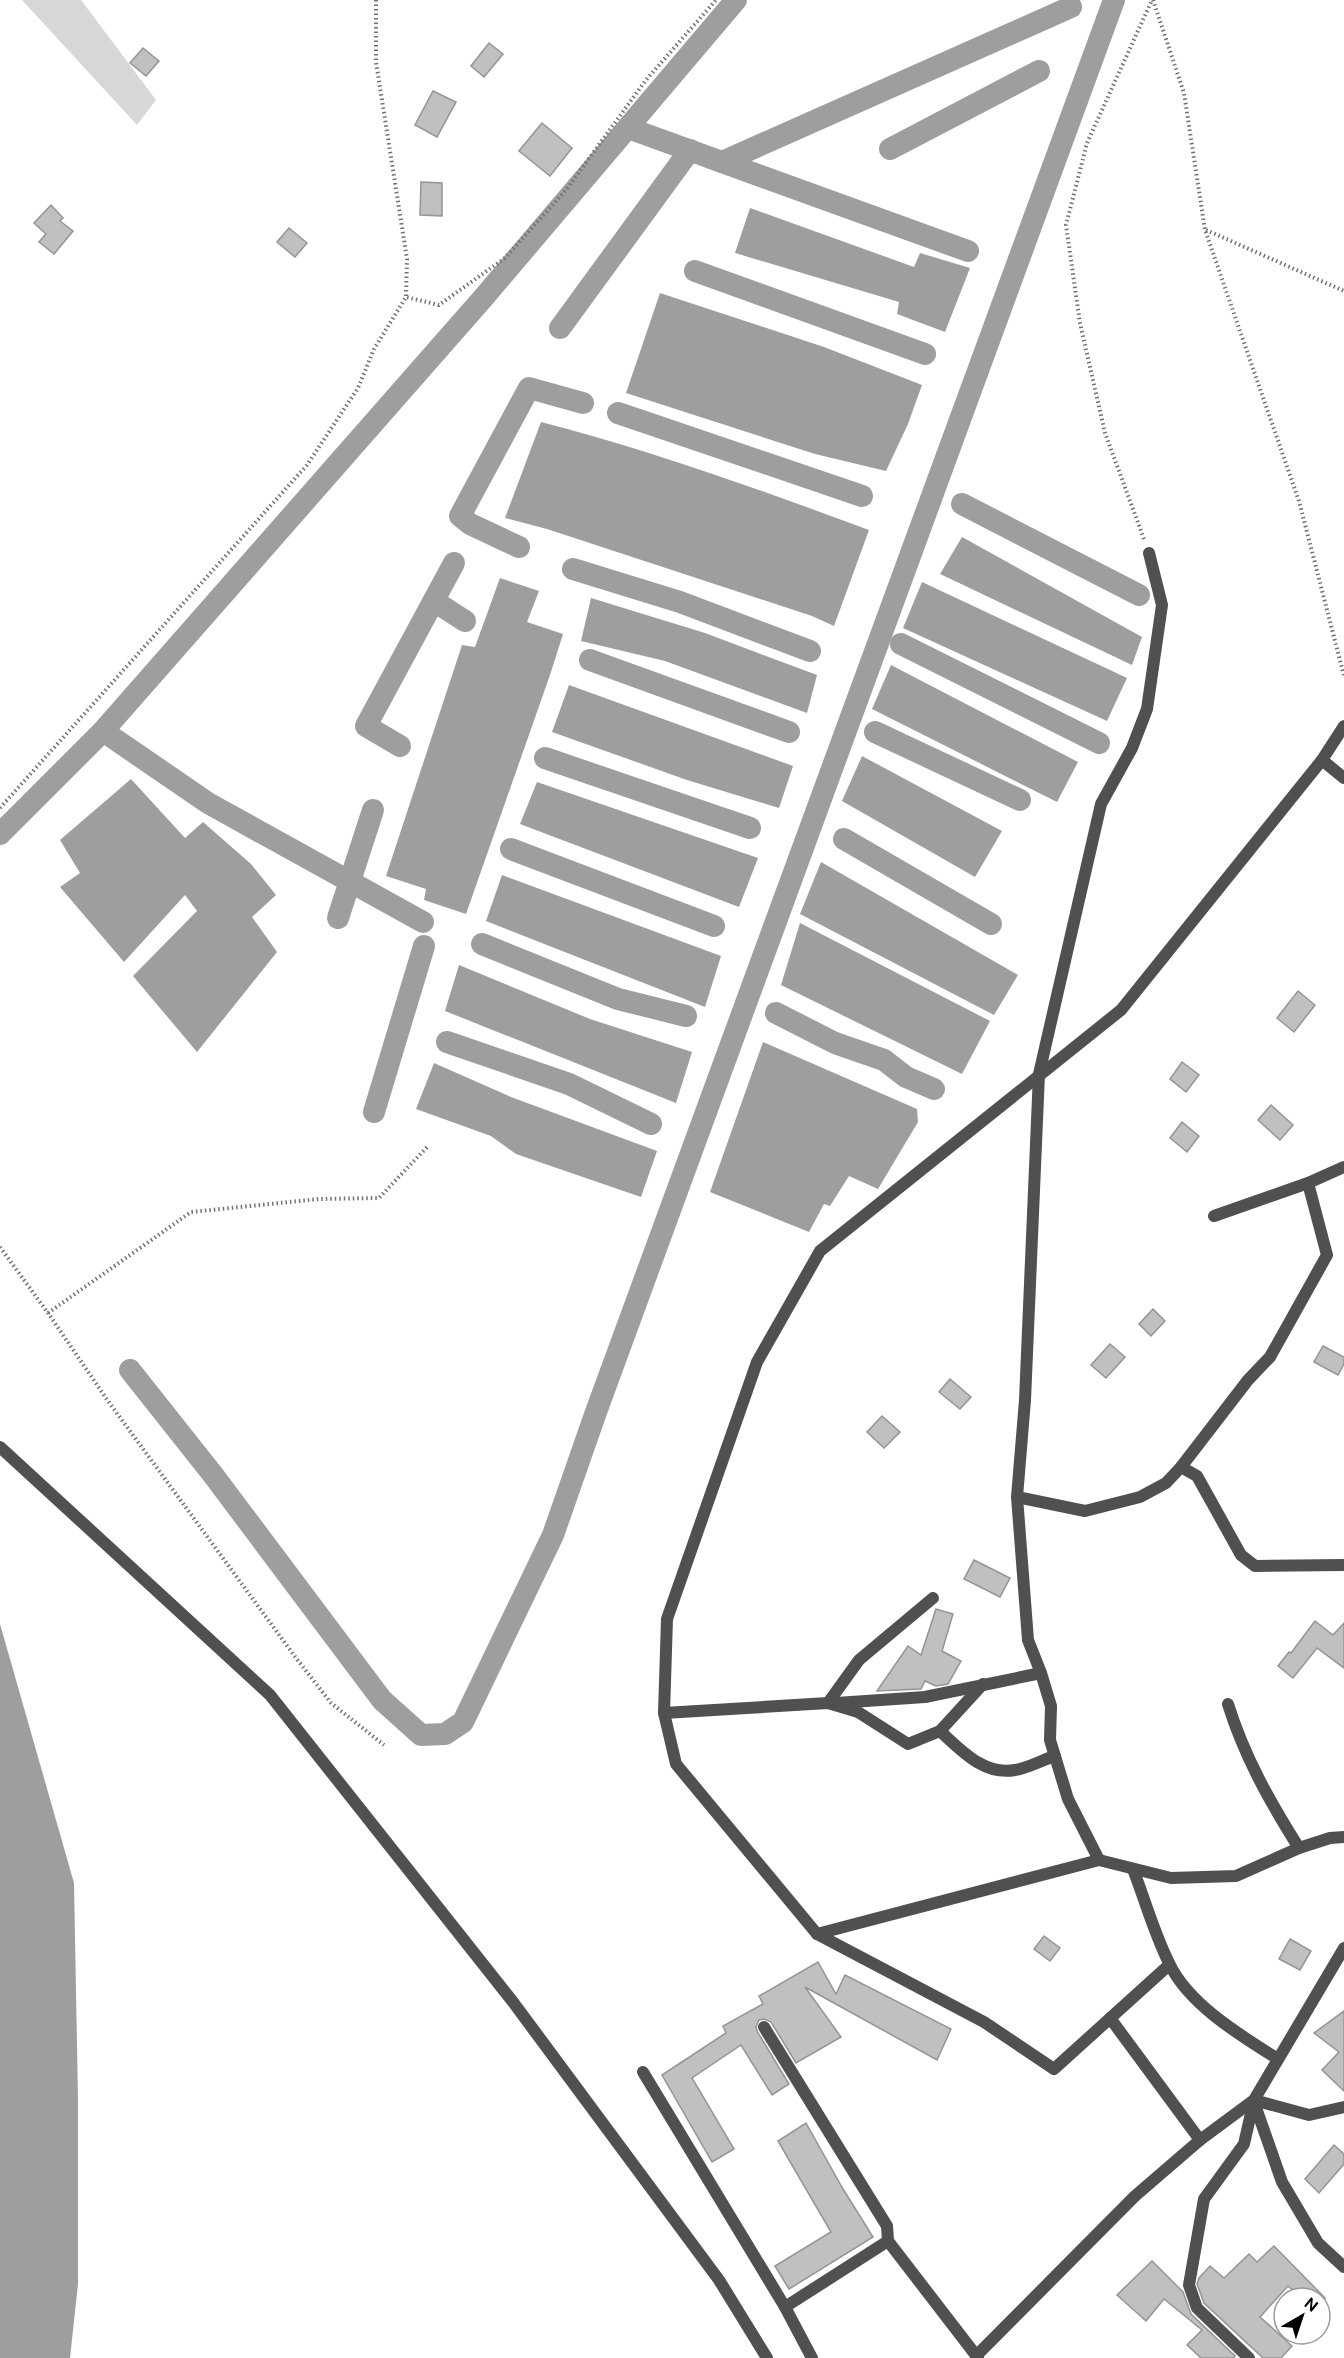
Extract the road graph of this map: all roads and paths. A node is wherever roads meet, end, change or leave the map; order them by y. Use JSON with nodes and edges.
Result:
{"nodes":[{"id":1,"x":376,"y":0,"type":"edge"},
{"id":2,"x":716,"y":0,"type":"edge"},
{"id":3,"x":1153,"y":0,"type":"edge"},
{"id":4,"x":1206,"y":230,"type":"junction"},
{"id":5,"x":1344,"y":291,"type":"edge"},
{"id":6,"x":406,"y":297,"type":"junction"},
{"id":7,"x":1149,"y":553,"type":"joint"},
{"id":8,"x":1344,"y":676,"type":"edge"},
{"id":9,"x":1344,"y":726,"type":"edge"},
{"id":10,"x":1322,"y":760,"type":"junction"},
{"id":11,"x":1344,"y":778,"type":"edge"},
{"id":12,"x":0,"y":808,"type":"edge"},
{"id":13,"x":1039,"y":1074,"type":"junction"},
{"id":14,"x":428,"y":1146,"type":"dead end"},
{"id":15,"x":1344,"y":1167,"type":"edge"},
{"id":16,"x":1308,"y":1183,"type":"junction"},
{"id":17,"x":1214,"y":1216,"type":"dead end"},
{"id":18,"x":0,"y":1247,"type":"edge"},
{"id":19,"x":48,"y":1313,"type":"junction"},
{"id":20,"x":0,"y":1447,"type":"edge"},
{"id":21,"x":1181,"y":1467,"type":"junction"},
{"id":22,"x":1017,"y":1497,"type":"junction"},
{"id":23,"x":1344,"y":1565,"type":"edge"},
{"id":24,"x":933,"y":1598,"type":"dead end"},
{"id":25,"x":1041,"y":1672,"type":"junction"},
{"id":26,"x":983,"y":1684,"type":"junction"},
{"id":27,"x":828,"y":1703,"type":"junction"},
{"id":28,"x":1228,"y":1704,"type":"dead end"},
{"id":29,"x":664,"y":1713,"type":"junction"},
{"id":30,"x":940,"y":1731,"type":"junction"},
{"id":31,"x":384,"y":1745,"type":"dead end"},
{"id":32,"x":1055,"y":1756,"type":"junction"},
{"id":33,"x":1344,"y":1838,"type":"edge"},
{"id":34,"x":1299,"y":1848,"type":"junction"},
{"id":35,"x":1099,"y":1860,"type":"junction"},
{"id":36,"x":1133,"y":1869,"type":"junction"},
{"id":37,"x":817,"y":1934,"type":"junction"},
{"id":38,"x":1344,"y":1948,"type":"edge"},
{"id":39,"x":1169,"y":1965,"type":"junction"},
{"id":40,"x":1110,"y":2018,"type":"junction"},
{"id":41,"x":764,"y":2027,"type":"dead end"},
{"id":42,"x":1278,"y":2059,"type":"junction"},
{"id":43,"x":643,"y":2072,"type":"dead end"},
{"id":44,"x":1254,"y":2100,"type":"junction"},
{"id":45,"x":1344,"y":2107,"type":"edge"},
{"id":46,"x":1200,"y":2140,"type":"junction"},
{"id":47,"x":888,"y":2241,"type":"junction"},
{"id":48,"x":1344,"y":2267,"type":"edge"},
{"id":49,"x":785,"y":2307,"type":"junction"},
{"id":50,"x":977,"y":2357,"type":"edge"},
{"id":51,"x":767,"y":2358,"type":"edge"},
{"id":52,"x":812,"y":2358,"type":"edge"},
{"id":53,"x":1249,"y":2358,"type":"edge"}],
"edges":[{"from":1,"to":6,"type":"path"},
{"from":2,"to":6,"type":"path"},
{"from":3,"to":4,"type":"path"},
{"from":3,"to":7,"type":"path"},
{"from":4,"to":5,"type":"path"},
{"from":4,"to":8,"type":"path"},
{"from":6,"to":12,"type":"path"},
{"from":7,"to":13,"type":"street"},
{"from":9,"to":10,"type":"street"},
{"from":10,"to":11,"type":"street"},
{"from":10,"to":13,"type":"street"},
{"from":13,"to":22,"type":"street"},
{"from":13,"to":29,"type":"street"},
{"from":14,"to":19,"type":"path"},
{"from":15,"to":16,"type":"street"},
{"from":16,"to":17,"type":"street"},
{"from":16,"to":21,"type":"street"},
{"from":18,"to":19,"type":"path"},
{"from":19,"to":31,"type":"path"},
{"from":20,"to":51,"type":"street"},
{"from":21,"to":22,"type":"street"},
{"from":21,"to":23,"type":"street"},
{"from":22,"to":25,"type":"street"},
{"from":24,"to":27,"type":"street"},
{"from":25,"to":26,"type":"street"},
{"from":25,"to":32,"type":"street"},
{"from":26,"to":27,"type":"street"},
{"from":26,"to":30,"type":"street"},
{"from":27,"to":29,"type":"street"},
{"from":27,"to":30,"type":"street"},
{"from":28,"to":34,"type":"street"},
{"from":29,"to":37,"type":"street"},
{"from":30,"to":32,"type":"street"},
{"from":32,"to":35,"type":"street"},
{"from":33,"to":34,"type":"street"},
{"from":34,"to":36,"type":"street"},
{"from":35,"to":36,"type":"street"},
{"from":35,"to":37,"type":"street"},
{"from":36,"to":39,"type":"street"},
{"from":37,"to":40,"type":"street"},
{"from":38,"to":42,"type":"street"},
{"from":39,"to":40,"type":"street"},
{"from":39,"to":42,"type":"street"},
{"from":40,"to":46,"type":"street"},
{"from":41,"to":47,"type":"street"},
{"from":42,"to":44,"type":"street"},
{"from":43,"to":49,"type":"street"},
{"from":44,"to":45,"type":"street"},
{"from":44,"to":46,"type":"street"},
{"from":44,"to":48,"type":"street"},
{"from":44,"to":53,"type":"street"},
{"from":46,"to":50,"type":"street"},
{"from":47,"to":49,"type":"street"},
{"from":47,"to":50,"type":"street"},
{"from":49,"to":52,"type":"street"}]}
